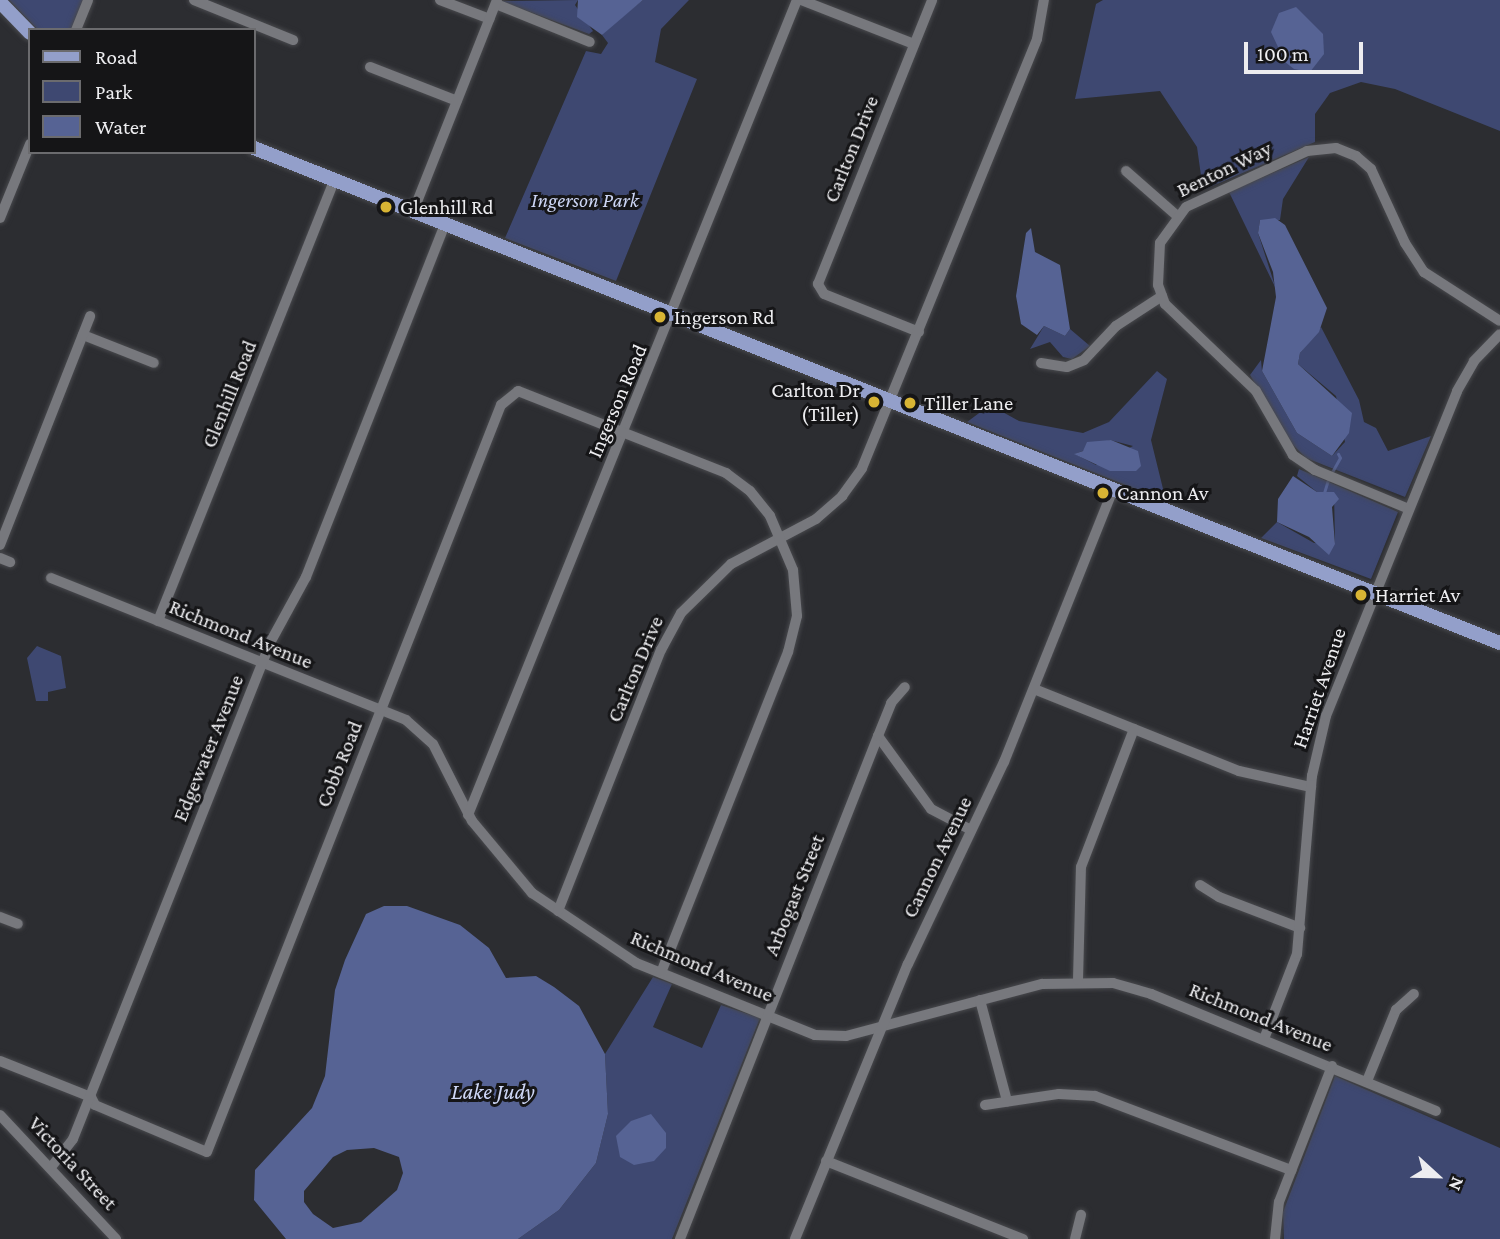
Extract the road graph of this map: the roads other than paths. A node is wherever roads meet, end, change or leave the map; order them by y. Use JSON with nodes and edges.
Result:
{"nodes":[{"id":1,"x":88,"y":0,"type":"edge"},
{"id":2,"x":194,"y":0,"type":"edge"},
{"id":3,"x":440,"y":0,"type":"edge"},
{"id":4,"x":932,"y":0,"type":"edge"},
{"id":5,"x":1044,"y":0,"type":"edge"},
{"id":6,"x":796,"y":1,"type":"edge"},
{"id":7,"x":0,"y":2,"type":"edge"},
{"id":8,"x":496,"y":2,"type":"edge"},
{"id":9,"x":490,"y":19,"type":"junction"},
{"id":10,"x":77,"y":28,"type":"edge"},
{"id":11,"x":28,"y":31,"type":"edge"},
{"id":12,"x":293,"y":40,"type":"dead end"},
{"id":13,"x":590,"y":42,"type":"dead end"},
{"id":14,"x":914,"y":44,"type":"junction"},
{"id":15,"x":370,"y":67,"type":"dead end"},
{"id":16,"x":457,"y":101,"type":"junction"},
{"id":17,"x":28,"y":149,"type":"edge"},
{"id":18,"x":256,"y":149,"type":"edge"},
{"id":19,"x":1126,"y":171,"type":"dead end"},
{"id":20,"x":334,"y":180,"type":"junction"},
{"id":21,"x":413,"y":212,"type":"junction"},
{"id":22,"x":1176,"y":215,"type":"junction"},
{"id":23,"x":0,"y":218,"type":"edge"},
{"id":24,"x":445,"y":224,"type":"junction"},
{"id":25,"x":1162,"y":296,"type":"junction"},
{"id":26,"x":673,"y":315,"type":"junction"},
{"id":27,"x":90,"y":316,"type":"dead end"},
{"id":28,"x":1500,"y":321,"type":"edge"},
{"id":29,"x":919,"y":332,"type":"junction"},
{"id":30,"x":1500,"y":334,"type":"edge"},
{"id":31,"x":83,"y":335,"type":"junction"},
{"id":32,"x":155,"y":363,"type":"dead end"},
{"id":33,"x":1041,"y":363,"type":"dead end"},
{"id":34,"x":891,"y":402,"type":"junction"},
{"id":35,"x":626,"y":432,"type":"junction"},
{"id":36,"x":1113,"y":490,"type":"junction"},
{"id":37,"x":1409,"y":509,"type":"junction"},
{"id":38,"x":781,"y":538,"type":"junction"},
{"id":39,"x":0,"y":545,"type":"edge"},
{"id":40,"x":51,"y":578,"type":"dead end"},
{"id":41,"x":1375,"y":594,"type":"junction"},
{"id":42,"x":158,"y":621,"type":"junction"},
{"id":43,"x":1500,"y":643,"type":"edge"},
{"id":44,"x":262,"y":663,"type":"junction"},
{"id":45,"x":905,"y":687,"type":"dead end"},
{"id":46,"x":1034,"y":690,"type":"junction"},
{"id":47,"x":381,"y":710,"type":"junction"},
{"id":48,"x":1134,"y":729,"type":"junction"},
{"id":49,"x":878,"y":736,"type":"junction"},
{"id":50,"x":1311,"y":787,"type":"junction"},
{"id":51,"x":468,"y":815,"type":"junction"},
{"id":52,"x":971,"y":830,"type":"junction"},
{"id":53,"x":1200,"y":885,"type":"dead end"},
{"id":54,"x":558,"y":911,"type":"junction"},
{"id":55,"x":0,"y":917,"type":"edge"},
{"id":56,"x":18,"y":924,"type":"dead end"},
{"id":57,"x":1300,"y":928,"type":"junction"},
{"id":58,"x":662,"y":973,"type":"junction"},
{"id":59,"x":1078,"y":980,"type":"junction"},
{"id":60,"x":1414,"y":994,"type":"dead end"},
{"id":61,"x":980,"y":1000,"type":"junction"},
{"id":62,"x":767,"y":1015,"type":"junction"},
{"id":63,"x":882,"y":1027,"type":"junction"},
{"id":64,"x":1264,"y":1039,"type":"junction"},
{"id":65,"x":0,"y":1061,"type":"edge"},
{"id":66,"x":1332,"y":1066,"type":"junction"},
{"id":67,"x":1367,"y":1081,"type":"junction"},
{"id":68,"x":91,"y":1097,"type":"junction"},
{"id":69,"x":1007,"y":1101,"type":"junction"},
{"id":70,"x":985,"y":1105,"type":"dead end"},
{"id":71,"x":1436,"y":1111,"type":"dead end"},
{"id":72,"x":0,"y":1115,"type":"edge"},
{"id":73,"x":826,"y":1161,"type":"junction"},
{"id":74,"x":52,"y":1166,"type":"junction"},
{"id":75,"x":1291,"y":1170,"type":"junction"},
{"id":76,"x":1081,"y":1215,"type":"dead end"},
{"id":77,"x":109,"y":1236,"type":"edge"},
{"id":78,"x":680,"y":1239,"type":"edge"},
{"id":79,"x":795,"y":1239,"type":"edge"},
{"id":80,"x":1023,"y":1239,"type":"edge"},
{"id":81,"x":1075,"y":1239,"type":"edge"},
{"id":82,"x":1275,"y":1239,"type":"edge"}],
"edges":[{"from":1,"to":10,"type":"street"},
{"from":2,"to":12,"type":"street"},
{"from":3,"to":9,"type":"street"},
{"from":4,"to":14,"type":"street","name":"Carlton Drive"},
{"from":5,"to":29,"type":"street"},
{"from":6,"to":14,"type":"street"},
{"from":6,"to":26,"type":"street","name":"Ingerson Road"},
{"from":7,"to":11,"type":"main road"},
{"from":8,"to":9,"type":"street"},
{"from":8,"to":13,"type":"street"},
{"from":9,"to":16,"type":"street"},
{"from":14,"to":29,"type":"street","name":"Carlton Drive"},
{"from":15,"to":16,"type":"street"},
{"from":16,"to":21,"type":"street"},
{"from":17,"to":23,"type":"street"},
{"from":18,"to":20,"type":"main road"},
{"from":19,"to":22,"type":"street"},
{"from":20,"to":21,"type":"main road"},
{"from":20,"to":42,"type":"street","name":"Glenhill Road"},
{"from":21,"to":24,"type":"main road"},
{"from":22,"to":25,"type":"street","name":"Benton Way"},
{"from":22,"to":28,"type":"street","name":"Benton Way"},
{"from":24,"to":26,"type":"main road"},
{"from":24,"to":44,"type":"street","name":"Edgewater Avenue"},
{"from":25,"to":33,"type":"street"},
{"from":25,"to":37,"type":"street","name":"Benton Way"},
{"from":26,"to":34,"type":"main road"},
{"from":26,"to":35,"type":"street","name":"Ingerson Road"},
{"from":27,"to":31,"type":"street"},
{"from":29,"to":34,"type":"street"},
{"from":30,"to":37,"type":"street","name":"Harriet Avenue"},
{"from":31,"to":32,"type":"street"},
{"from":31,"to":39,"type":"street"},
{"from":34,"to":36,"type":"main road"},
{"from":34,"to":38,"type":"street","name":"Carlton Drive"},
{"from":35,"to":38,"type":"street"},
{"from":35,"to":47,"type":"street","name":"Cobb Road"},
{"from":35,"to":51,"type":"street","name":"Ingerson Road"},
{"from":36,"to":41,"type":"main road"},
{"from":36,"to":46,"type":"street","name":"Cannon Avenue"},
{"from":37,"to":41,"type":"street","name":"Harriet Avenue"},
{"from":38,"to":54,"type":"street","name":"Carlton Drive"},
{"from":38,"to":58,"type":"street"},
{"from":40,"to":42,"type":"street","name":"Richmond Avenue"},
{"from":41,"to":43,"type":"main road"},
{"from":41,"to":50,"type":"street","name":"Harriet Avenue"},
{"from":42,"to":44,"type":"street","name":"Richmond Avenue"},
{"from":44,"to":47,"type":"street","name":"Richmond Avenue"},
{"from":44,"to":68,"type":"street","name":"Edgewater Avenue"},
{"from":45,"to":49,"type":"street","name":"Arbogast Street"},
{"from":46,"to":48,"type":"street"},
{"from":46,"to":52,"type":"street","name":"Cannon Avenue"},
{"from":47,"to":51,"type":"street","name":"Richmond Avenue"},
{"from":47,"to":68,"type":"street","name":"Cobb Road"},
{"from":48,"to":50,"type":"street"},
{"from":48,"to":59,"type":"street"},
{"from":49,"to":52,"type":"street"},
{"from":49,"to":62,"type":"street","name":"Arbogast Street"},
{"from":50,"to":57,"type":"street","name":"Harriet Avenue"},
{"from":51,"to":54,"type":"street","name":"Richmond Avenue"},
{"from":52,"to":63,"type":"street","name":"Cannon Avenue"},
{"from":53,"to":57,"type":"street"},
{"from":54,"to":58,"type":"street","name":"Richmond Avenue"},
{"from":55,"to":56,"type":"street"},
{"from":57,"to":64,"type":"street","name":"Harriet Avenue"},
{"from":58,"to":62,"type":"street","name":"Richmond Avenue"},
{"from":59,"to":61,"type":"street","name":"Richmond Avenue"},
{"from":59,"to":64,"type":"street","name":"Richmond Avenue"},
{"from":60,"to":67,"type":"street"},
{"from":61,"to":63,"type":"street","name":"Richmond Avenue"},
{"from":61,"to":69,"type":"street"},
{"from":62,"to":63,"type":"street","name":"Richmond Avenue"},
{"from":62,"to":78,"type":"street","name":"Arbogast Street"},
{"from":63,"to":73,"type":"street","name":"Cannon Avenue"},
{"from":64,"to":66,"type":"street","name":"Richmond Avenue"},
{"from":65,"to":68,"type":"street"},
{"from":66,"to":67,"type":"street","name":"Richmond Avenue"},
{"from":66,"to":75,"type":"street"},
{"from":67,"to":71,"type":"street","name":"Richmond Avenue"},
{"from":68,"to":74,"type":"street","name":"Edgewater Avenue"},
{"from":69,"to":70,"type":"street"},
{"from":69,"to":75,"type":"street"},
{"from":72,"to":74,"type":"street","name":"Victoria Street"},
{"from":73,"to":79,"type":"street","name":"Cannon Avenue"},
{"from":73,"to":80,"type":"street"},
{"from":74,"to":77,"type":"street","name":"Victoria Street"},
{"from":75,"to":82,"type":"street"},
{"from":76,"to":81,"type":"street"}]}
